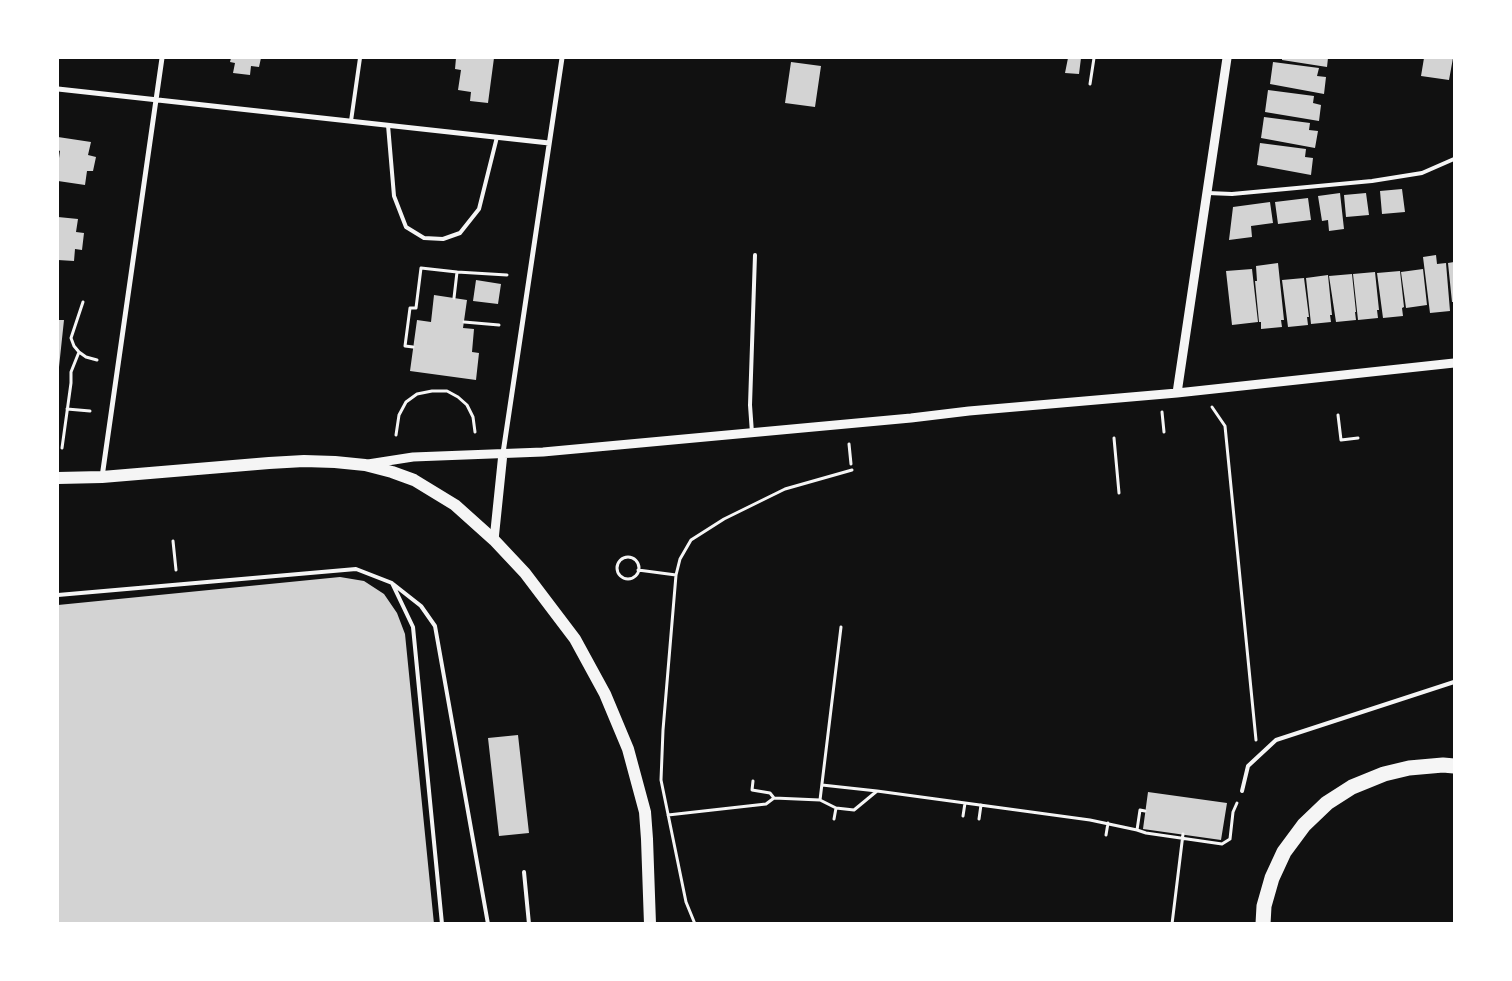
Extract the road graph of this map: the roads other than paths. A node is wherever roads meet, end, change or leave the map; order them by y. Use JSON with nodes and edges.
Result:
{"nodes":[{"id":1,"x":162,"y":58,"type":"edge"},
{"id":2,"x":360,"y":58,"type":"edge"},
{"id":3,"x":562,"y":58,"type":"edge"},
{"id":4,"x":1227,"y":58,"type":"edge"},
{"id":5,"x":58,"y":89,"type":"edge"},
{"id":6,"x":155,"y":100,"type":"junction"},
{"id":7,"x":351,"y":121,"type":"junction"},
{"id":8,"x":388,"y":124,"type":"junction"},
{"id":9,"x":497,"y":137,"type":"junction"},
{"id":10,"x":549,"y":143,"type":"junction"},
{"id":11,"x":1454,"y":159,"type":"edge"},
{"id":12,"x":1208,"y":193,"type":"junction"},
{"id":13,"x":755,"y":255,"type":"dead end"},
{"id":14,"x":1454,"y":363,"type":"edge"},
{"id":15,"x":1177,"y":393,"type":"junction"},
{"id":16,"x":752,"y":433,"type":"junction"},
{"id":17,"x":503,"y":453,"type":"junction"},
{"id":18,"x":365,"y":465,"type":"junction"},
{"id":19,"x":102,"y":477,"type":"junction"},
{"id":20,"x":58,"y":478,"type":"edge"},
{"id":21,"x":494,"y":540,"type":"junction"},
{"id":22,"x":392,"y":583,"type":"junction"},
{"id":23,"x":58,"y":595,"type":"edge"},
{"id":24,"x":1454,"y":682,"type":"edge"},
{"id":25,"x":1454,"y":766,"type":"edge"},
{"id":26,"x":1242,"y":791,"type":"road end"},
{"id":27,"x":524,"y":872,"type":"dead end"},
{"id":28,"x":442,"y":924,"type":"edge"},
{"id":29,"x":488,"y":924,"type":"edge"},
{"id":30,"x":529,"y":924,"type":"edge"},
{"id":31,"x":650,"y":924,"type":"edge"},
{"id":32,"x":1263,"y":924,"type":"edge"}],
"edges":[{"from":1,"to":6,"type":"street"},
{"from":2,"to":7,"type":"lane"},
{"from":3,"to":10,"type":"street"},
{"from":4,"to":12,"type":"street"},
{"from":5,"to":6,"type":"street"},
{"from":6,"to":7,"type":"street"},
{"from":6,"to":19,"type":"street"},
{"from":7,"to":8,"type":"street"},
{"from":8,"to":9,"type":"street"},
{"from":8,"to":9,"type":"lane"},
{"from":9,"to":10,"type":"street"},
{"from":10,"to":17,"type":"street"},
{"from":11,"to":12,"type":"lane"},
{"from":12,"to":15,"type":"street"},
{"from":13,"to":16,"type":"lane"},
{"from":14,"to":15,"type":"street"},
{"from":15,"to":16,"type":"street"},
{"from":16,"to":17,"type":"street"},
{"from":17,"to":18,"type":"street"},
{"from":17,"to":21,"type":"street"},
{"from":18,"to":19,"type":"main road"},
{"from":18,"to":21,"type":"main road"},
{"from":19,"to":20,"type":"main road"},
{"from":21,"to":31,"type":"main road"},
{"from":22,"to":23,"type":"lane"},
{"from":22,"to":28,"type":"lane"},
{"from":22,"to":29,"type":"lane"},
{"from":24,"to":26,"type":"lane"},
{"from":25,"to":32,"type":"highway"},
{"from":27,"to":30,"type":"lane"}]}
